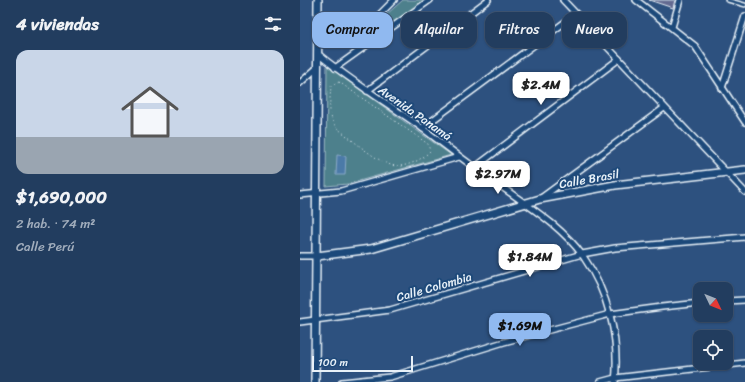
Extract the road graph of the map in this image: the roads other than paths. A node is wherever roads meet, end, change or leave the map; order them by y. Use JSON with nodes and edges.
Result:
{"nodes":[{"id":1,"x":318,"y":0,"type":"edge"},
{"id":2,"x":394,"y":0,"type":"edge"},
{"id":3,"x":430,"y":0,"type":"edge"},
{"id":4,"x":488,"y":0,"type":"edge"},
{"id":5,"x":563,"y":0,"type":"edge"},
{"id":6,"x":636,"y":0,"type":"edge"},
{"id":7,"x":680,"y":0,"type":"edge"},
{"id":8,"x":727,"y":0,"type":"edge"},
{"id":9,"x":745,"y":5,"type":"edge"},
{"id":10,"x":382,"y":12,"type":"edge"},
{"id":11,"x":574,"y":12,"type":"edge"},
{"id":12,"x":745,"y":16,"type":"edge"},
{"id":13,"x":562,"y":24,"type":"edge"},
{"id":14,"x":393,"y":26,"type":"edge"},
{"id":15,"x":672,"y":27,"type":"junction"},
{"id":16,"x":362,"y":48,"type":"edge"},
{"id":17,"x":608,"y":48,"type":"edge"},
{"id":18,"x":318,"y":54,"type":"junction"},
{"id":19,"x":619,"y":59,"type":"junction"},
{"id":20,"x":318,"y":67,"type":"junction"},
{"id":21,"x":334,"y":68,"type":"junction"},
{"id":22,"x":300,"y":83,"type":"edge"},
{"id":23,"x":722,"y":88,"type":"junction"},
{"id":24,"x":367,"y":91,"type":"junction"},
{"id":25,"x":664,"y":108,"type":"junction"},
{"id":26,"x":745,"y":122,"type":"edge"},
{"id":27,"x":422,"y":128,"type":"junction"},
{"id":28,"x":459,"y":157,"type":"junction"},
{"id":29,"x":474,"y":168,"type":"junction"},
{"id":30,"x":745,"y":169,"type":"edge"},
{"id":31,"x":727,"y":173,"type":"junction"},
{"id":32,"x":745,"y":192,"type":"edge"},
{"id":33,"x":318,"y":193,"type":"junction"},
{"id":34,"x":300,"y":195,"type":"edge"},
{"id":35,"x":540,"y":199,"type":"junction"},
{"id":36,"x":523,"y":203,"type":"junction"},
{"id":37,"x":745,"y":237,"type":"edge"},
{"id":38,"x":582,"y":254,"type":"junction"},
{"id":39,"x":300,"y":256,"type":"edge"},
{"id":40,"x":317,"y":256,"type":"junction"},
{"id":41,"x":745,"y":300,"type":"edge"},
{"id":42,"x":733,"y":301,"type":"edge"},
{"id":43,"x":693,"y":304,"type":"edge"},
{"id":44,"x":610,"y":314,"type":"junction"},
{"id":45,"x":316,"y":321,"type":"junction"},
{"id":46,"x":300,"y":322,"type":"edge"},
{"id":47,"x":745,"y":363,"type":"edge"},
{"id":48,"x":615,"y":380,"type":"edge"},
{"id":49,"x":315,"y":382,"type":"edge"},
{"id":50,"x":342,"y":382,"type":"edge"},
{"id":51,"x":600,"y":382,"type":"edge"}],
"edges":[{"from":1,"to":18,"type":"main road"},
{"from":2,"to":10,"type":"street"},
{"from":3,"to":14,"type":"street"},
{"from":4,"to":24,"type":"street"},
{"from":5,"to":11,"type":"street"},
{"from":6,"to":15,"type":"street"},
{"from":7,"to":15,"type":"street"},
{"from":8,"to":9,"type":"lane"},
{"from":12,"to":23,"type":"street"},
{"from":13,"to":27,"type":"street"},
{"from":15,"to":23,"type":"street"},
{"from":16,"to":21,"type":"street"},
{"from":17,"to":19,"type":"street"},
{"from":18,"to":20,"type":"main road"},
{"from":18,"to":21,"type":"street","name":"Avenida Panamá"},
{"from":19,"to":25,"type":"street"},
{"from":19,"to":29,"type":"street"},
{"from":20,"to":22,"type":"street"},
{"from":20,"to":33,"type":"main road"},
{"from":21,"to":24,"type":"street","name":"Avenida Panamá"},
{"from":23,"to":26,"type":"street"},
{"from":24,"to":27,"type":"street","name":"Avenida Panamá"},
{"from":25,"to":31,"type":"street"},
{"from":25,"to":35,"type":"street"},
{"from":27,"to":28,"type":"street","name":"Avenida Panamá"},
{"from":28,"to":29,"type":"street","name":"Avenida Panamá"},
{"from":28,"to":33,"type":"street"},
{"from":29,"to":36,"type":"street","name":"Avenida Panamá"},
{"from":30,"to":31,"type":"main road","name":"Calle Brasil"},
{"from":31,"to":32,"type":"street"},
{"from":31,"to":35,"type":"main road","name":"Calle Brasil"},
{"from":33,"to":34,"type":"street"},
{"from":33,"to":40,"type":"main road"},
{"from":35,"to":36,"type":"main road","name":"Calle Brasil"},
{"from":36,"to":38,"type":"street","name":"Avenida Panamá"},
{"from":36,"to":40,"type":"main road","name":"Calle Brasil"},
{"from":37,"to":38,"type":"street","name":"Calle Colombia"},
{"from":38,"to":44,"type":"street","name":"Avenida Panamá"},
{"from":38,"to":45,"type":"street","name":"Calle Colombia"},
{"from":39,"to":40,"type":"street"},
{"from":40,"to":45,"type":"main road"},
{"from":41,"to":42,"type":"street"},
{"from":43,"to":44,"type":"street"},
{"from":44,"to":48,"type":"street","name":"Avenida Panamá"},
{"from":44,"to":50,"type":"street"},
{"from":45,"to":46,"type":"street","name":"Calle Colombia"},
{"from":45,"to":49,"type":"main road"},
{"from":47,"to":48,"type":"street"},
{"from":48,"to":51,"type":"street"}]}
